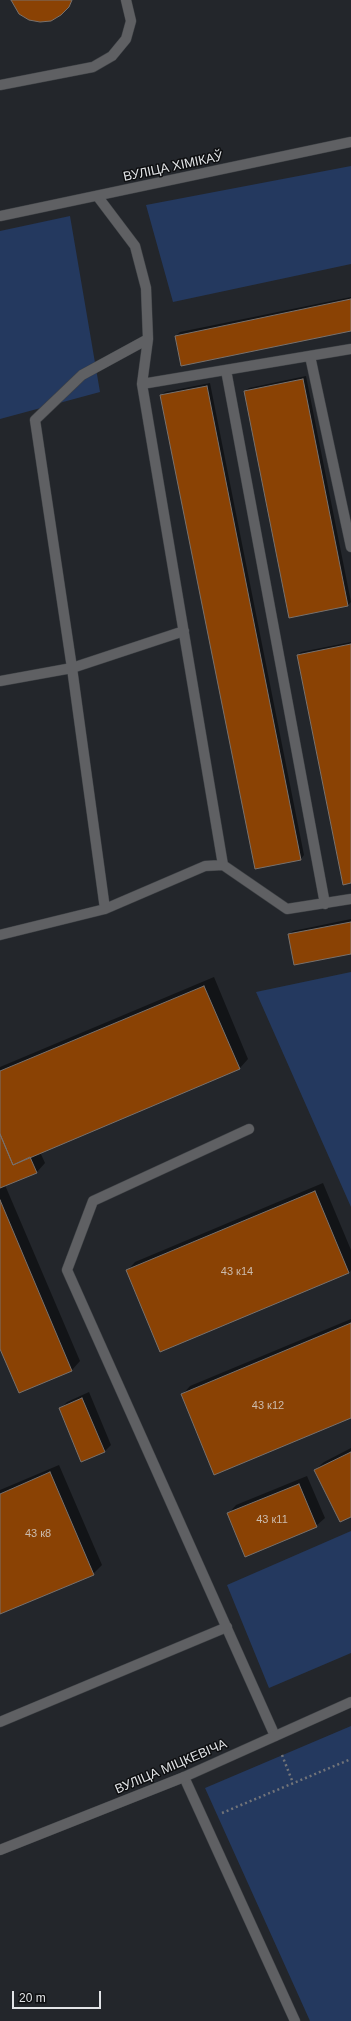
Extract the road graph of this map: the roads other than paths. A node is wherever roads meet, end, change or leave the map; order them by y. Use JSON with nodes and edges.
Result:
{"nodes":[{"id":1,"x":126,"y":0,"type":"edge"},
{"id":2,"x":0,"y":85,"type":"edge"},
{"id":3,"x":351,"y":142,"type":"edge"},
{"id":4,"x":98,"y":197,"type":"junction"},
{"id":5,"x":0,"y":216,"type":"edge"},
{"id":6,"x":148,"y":339,"type":"junction"},
{"id":7,"x":351,"y":349,"type":"edge"},
{"id":8,"x":310,"y":356,"type":"junction"},
{"id":9,"x":226,"y":370,"type":"junction"},
{"id":10,"x":142,"y":384,"type":"junction"},
{"id":11,"x":351,"y":547,"type":"edge"},
{"id":12,"x":184,"y":631,"type":"junction"},
{"id":13,"x":72,"y":668,"type":"junction"},
{"id":14,"x":0,"y":681,"type":"edge"},
{"id":15,"x":223,"y":865,"type":"junction"},
{"id":16,"x":351,"y":899,"type":"edge"},
{"id":17,"x":325,"y":904,"type":"junction"},
{"id":18,"x":105,"y":909,"type":"junction"},
{"id":19,"x":0,"y":935,"type":"edge"},
{"id":20,"x":249,"y":1130,"type":"dead end"},
{"id":21,"x":227,"y":1627,"type":"junction"},
{"id":22,"x":351,"y":1702,"type":"edge"},
{"id":23,"x":0,"y":1722,"type":"edge"},
{"id":24,"x":274,"y":1736,"type":"junction"},
{"id":25,"x":184,"y":1777,"type":"junction"},
{"id":26,"x":0,"y":1850,"type":"edge"},
{"id":27,"x":294,"y":2021,"type":"edge"}],
"edges":[{"from":1,"to":2,"type":"street"},
{"from":3,"to":4,"type":"street","name":"ВУЛІЦА ХІМІКАЎ"},
{"from":4,"to":5,"type":"street","name":"ВУЛІЦА ХІМІКАЎ"},
{"from":4,"to":6,"type":"street"},
{"from":6,"to":10,"type":"street"},
{"from":6,"to":13,"type":"street"},
{"from":7,"to":8,"type":"street"},
{"from":8,"to":9,"type":"street"},
{"from":8,"to":11,"type":"street"},
{"from":9,"to":10,"type":"street"},
{"from":9,"to":17,"type":"street"},
{"from":10,"to":12,"type":"street"},
{"from":12,"to":13,"type":"street"},
{"from":12,"to":15,"type":"street"},
{"from":13,"to":14,"type":"street"},
{"from":13,"to":18,"type":"street"},
{"from":15,"to":17,"type":"street"},
{"from":15,"to":18,"type":"street"},
{"from":16,"to":17,"type":"street"},
{"from":18,"to":19,"type":"street"},
{"from":20,"to":21,"type":"street"},
{"from":21,"to":23,"type":"street"},
{"from":21,"to":24,"type":"street"},
{"from":22,"to":24,"type":"street","name":"ВУЛІЦА МІЦКЕВІЧА"},
{"from":24,"to":25,"type":"street","name":"ВУЛІЦА МІЦКЕВІЧА"},
{"from":25,"to":26,"type":"street","name":"ВУЛІЦА МІЦКЕВІЧА"},
{"from":25,"to":27,"type":"street"}]}
